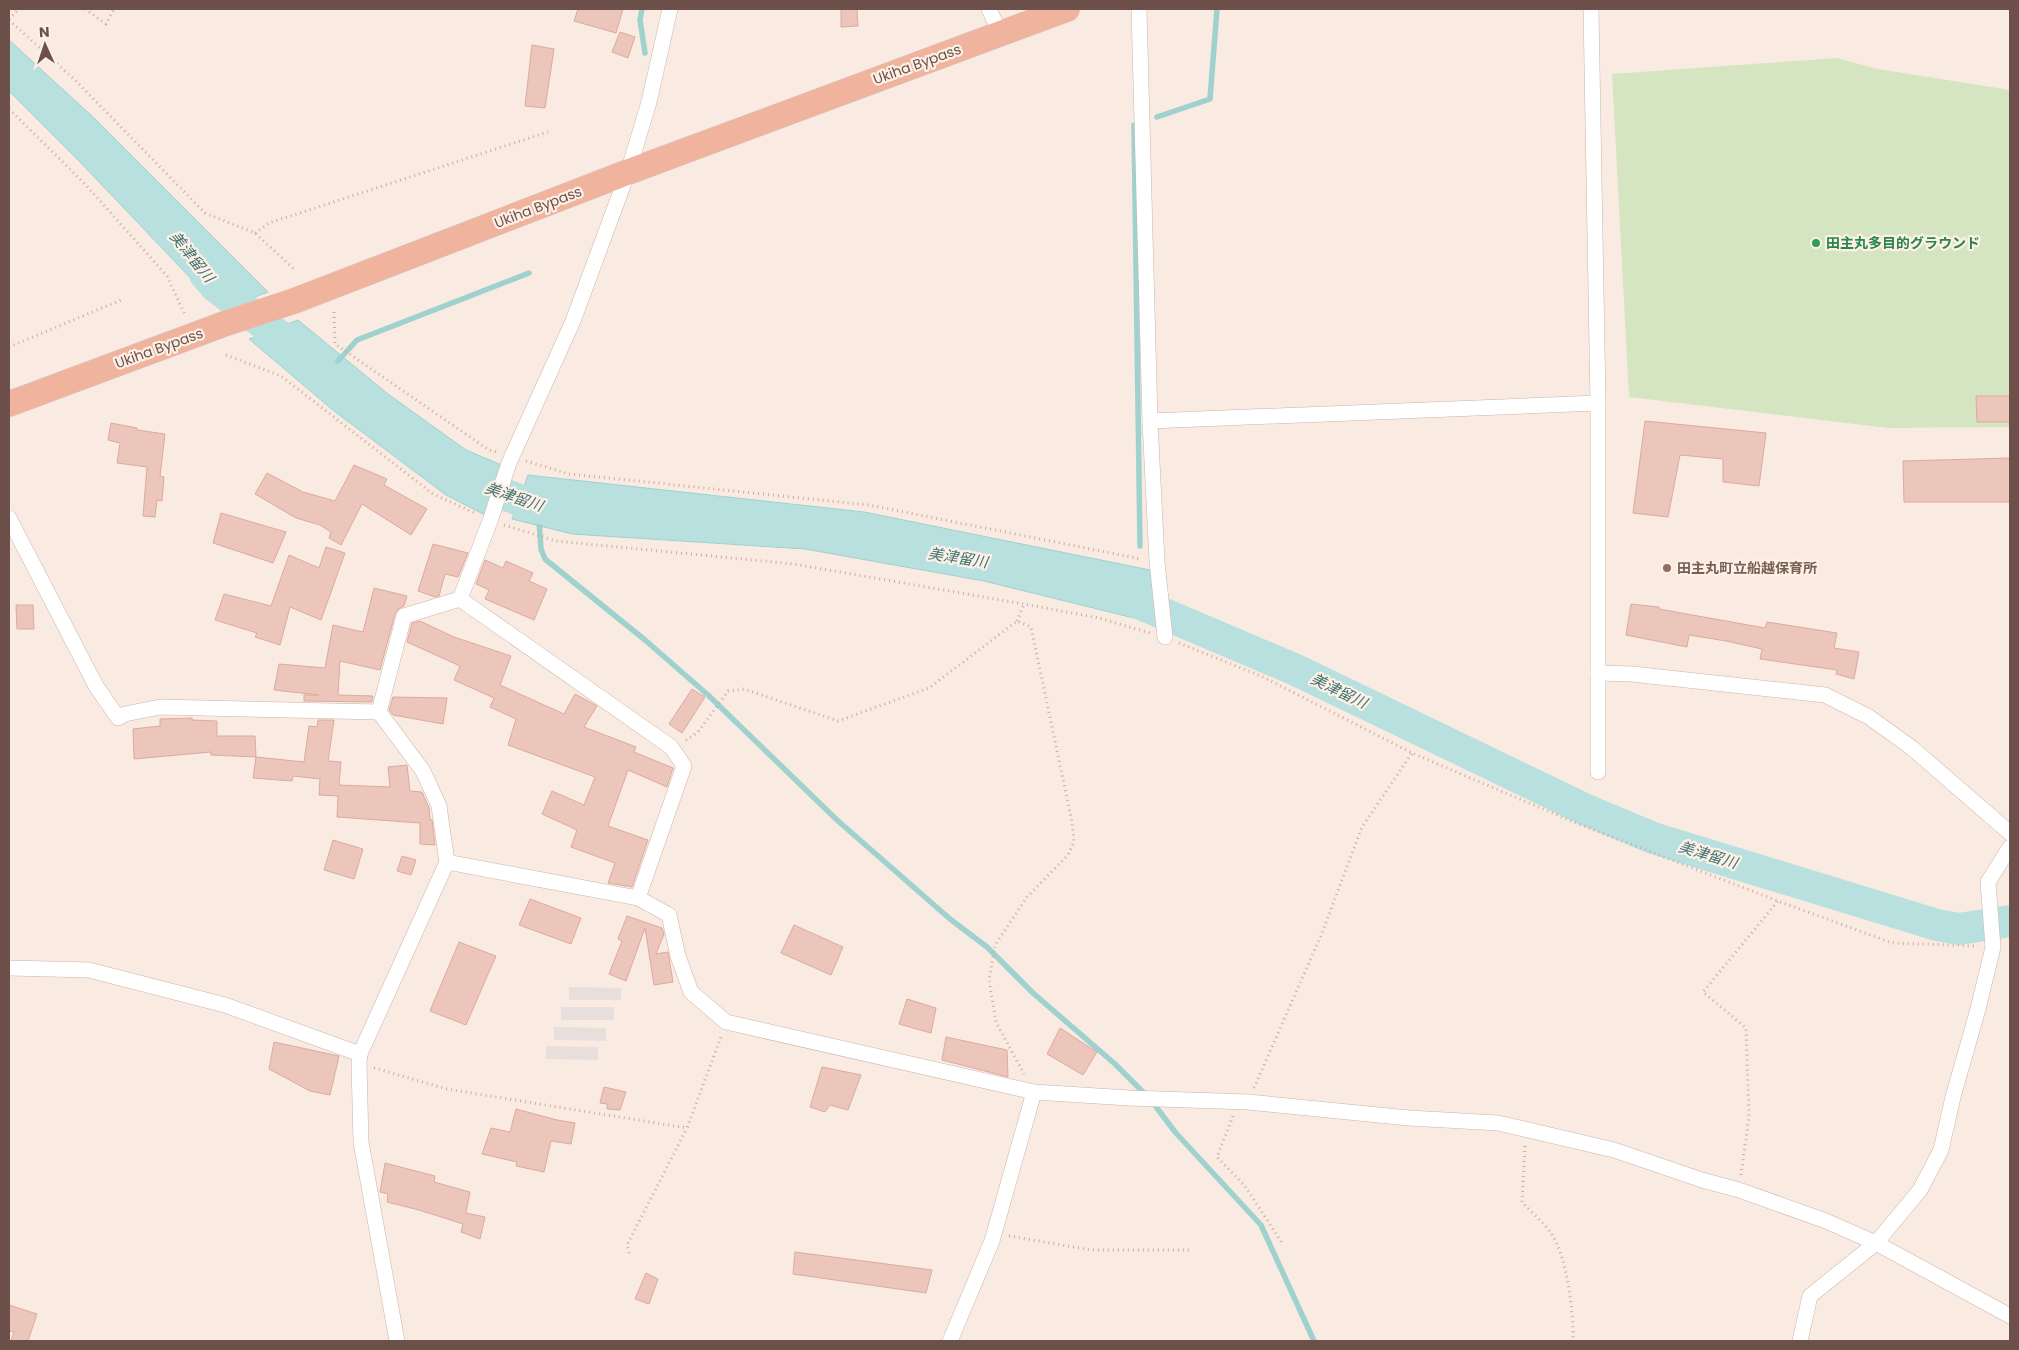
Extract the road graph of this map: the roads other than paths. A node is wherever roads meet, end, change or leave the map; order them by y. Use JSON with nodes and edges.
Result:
{"nodes":[{"id":1,"x":670,"y":9,"type":"edge"},
{"id":2,"x":989,"y":9,"type":"edge"},
{"id":3,"x":1068,"y":9,"type":"edge"},
{"id":4,"x":1139,"y":9,"type":"edge"},
{"id":5,"x":1591,"y":9,"type":"edge"},
{"id":6,"x":1000,"y":33,"type":"junction"},
{"id":7,"x":628,"y":172,"type":"junction"},
{"id":8,"x":1598,"y":403,"type":"junction"},
{"id":9,"x":9,"y":404,"type":"edge"},
{"id":10,"x":1150,"y":421,"type":"junction"},
{"id":11,"x":9,"y":518,"type":"edge"},
{"id":12,"x":460,"y":599,"type":"junction"},
{"id":13,"x":1165,"y":637,"type":"road end"},
{"id":14,"x":1598,"y":673,"type":"junction"},
{"id":15,"x":379,"y":712,"type":"junction"},
{"id":16,"x":1598,"y":772,"type":"dead end"},
{"id":17,"x":2010,"y":833,"type":"edge"},
{"id":18,"x":2010,"y":847,"type":"edge"},
{"id":19,"x":447,"y":862,"type":"junction"},
{"id":20,"x":638,"y":898,"type":"junction"},
{"id":21,"x":9,"y":968,"type":"edge"},
{"id":22,"x":360,"y":1059,"type":"junction"},
{"id":23,"x":1034,"y":1092,"type":"junction"},
{"id":24,"x":1876,"y":1243,"type":"junction"},
{"id":25,"x":2010,"y":1316,"type":"edge"},
{"id":26,"x":397,"y":1341,"type":"edge"},
{"id":27,"x":950,"y":1341,"type":"edge"},
{"id":28,"x":1800,"y":1341,"type":"edge"}],
"edges":[{"from":1,"to":7,"type":"street"},
{"from":2,"to":6,"type":"street"},
{"from":3,"to":6,"type":"highway","name":"Ukiha Bypass"},
{"from":4,"to":10,"type":"street"},
{"from":5,"to":8,"type":"street"},
{"from":6,"to":7,"type":"highway","name":"Ukiha Bypass"},
{"from":7,"to":9,"type":"highway","name":"Ukiha Bypass"},
{"from":7,"to":12,"type":"street"},
{"from":8,"to":10,"type":"street"},
{"from":8,"to":14,"type":"street"},
{"from":10,"to":13,"type":"street"},
{"from":11,"to":15,"type":"street"},
{"from":12,"to":15,"type":"street"},
{"from":12,"to":20,"type":"street"},
{"from":14,"to":16,"type":"street"},
{"from":14,"to":17,"type":"street"},
{"from":15,"to":19,"type":"street"},
{"from":18,"to":24,"type":"street"},
{"from":19,"to":20,"type":"street"},
{"from":19,"to":22,"type":"street"},
{"from":20,"to":23,"type":"street"},
{"from":21,"to":22,"type":"street"},
{"from":22,"to":26,"type":"street"},
{"from":23,"to":24,"type":"street"},
{"from":23,"to":27,"type":"street"},
{"from":24,"to":25,"type":"street"},
{"from":24,"to":28,"type":"street"}]}
